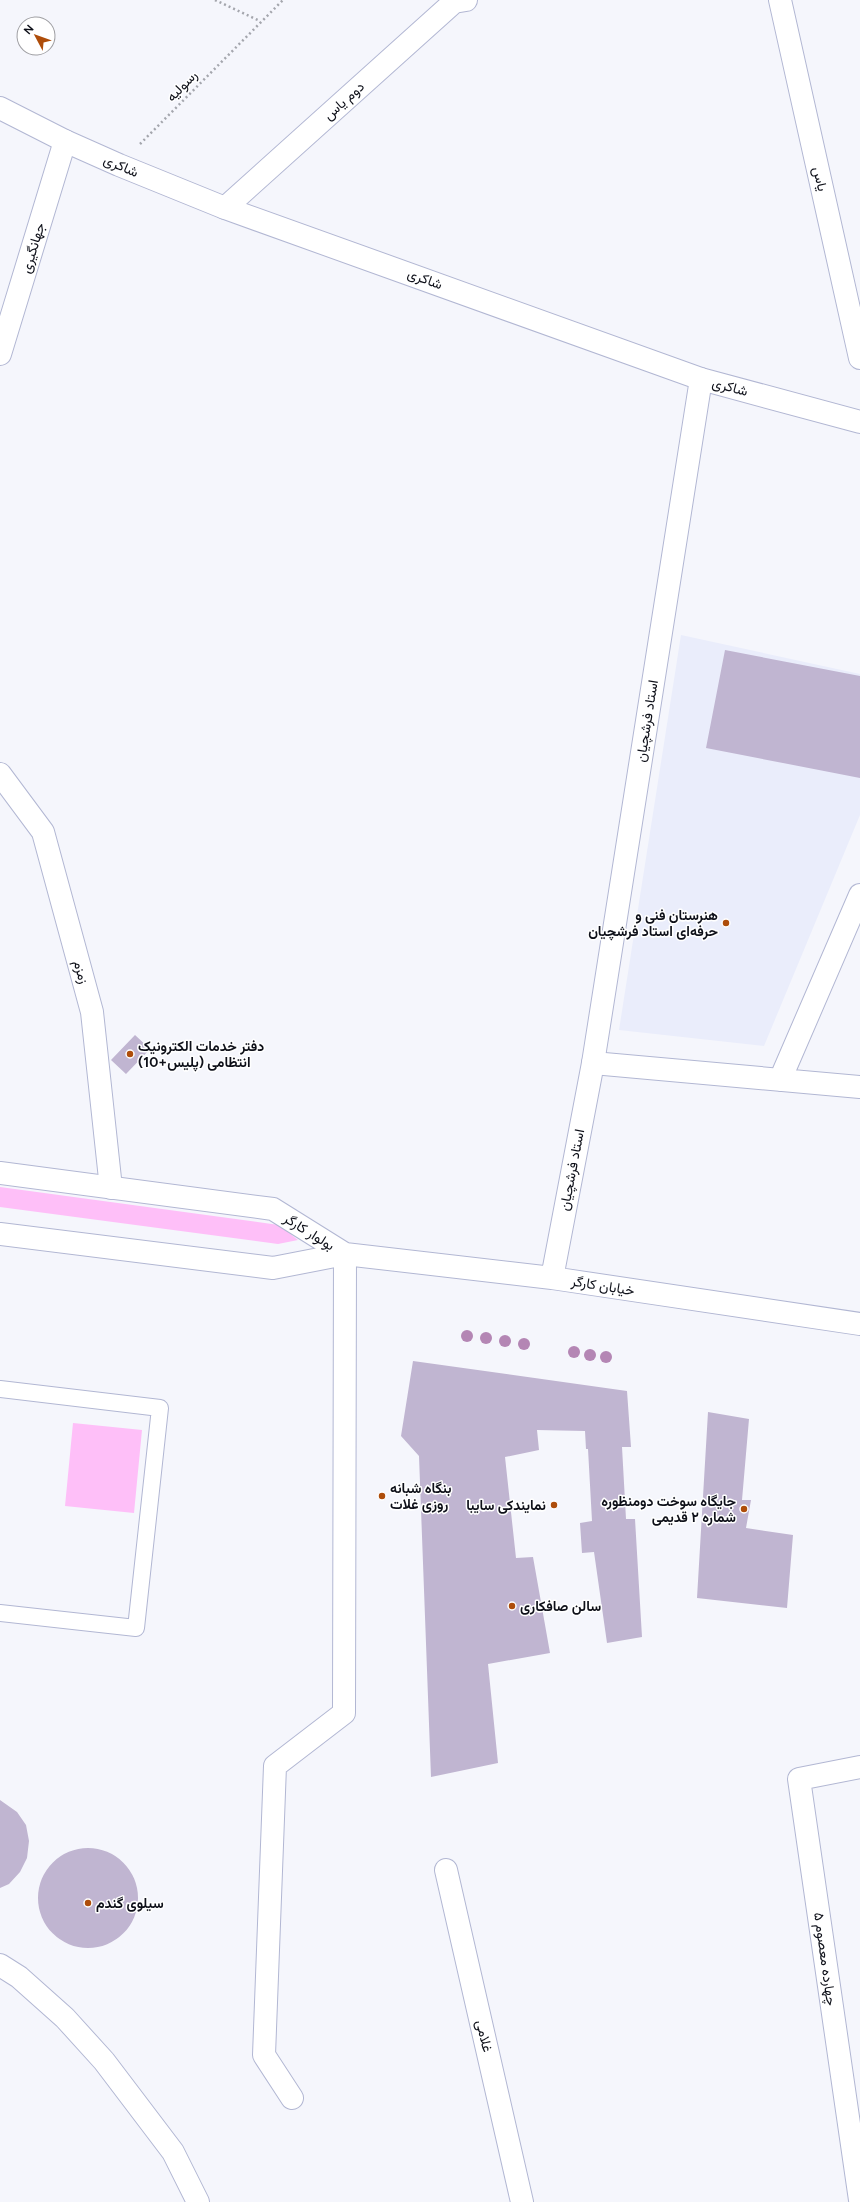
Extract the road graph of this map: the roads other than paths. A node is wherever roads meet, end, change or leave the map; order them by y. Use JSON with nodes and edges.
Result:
{"nodes":[{"id":1,"x":466,"y":0,"type":"edge"},
{"id":2,"x":780,"y":0,"type":"edge"},
{"id":3,"x":0,"y":108,"type":"edge"},
{"id":4,"x":65,"y":141,"type":"junction"},
{"id":5,"x":225,"y":208,"type":"junction"},
{"id":6,"x":0,"y":354,"type":"edge"},
{"id":7,"x":860,"y":358,"type":"edge"},
{"id":8,"x":701,"y":378,"type":"junction"},
{"id":9,"x":860,"y":422,"type":"edge"},
{"id":10,"x":0,"y":774,"type":"edge"},
{"id":11,"x":860,"y":895,"type":"edge"},
{"id":12,"x":593,"y":1063,"type":"junction"},
{"id":13,"x":780,"y":1080,"type":"junction"},
{"id":14,"x":860,"y":1087,"type":"edge"},
{"id":15,"x":0,"y":1173,"type":"edge"},
{"id":16,"x":111,"y":1188,"type":"junction"},
{"id":17,"x":0,"y":1234,"type":"edge"},
{"id":18,"x":345,"y":1254,"type":"junction"},
{"id":19,"x":552,"y":1278,"type":"junction"},
{"id":20,"x":860,"y":1324,"type":"edge"},
{"id":21,"x":0,"y":1389,"type":"edge"},
{"id":22,"x":0,"y":1613,"type":"edge"},
{"id":23,"x":860,"y":1767,"type":"edge"},
{"id":24,"x":446,"y":1870,"type":"dead end"},
{"id":25,"x":0,"y":1965,"type":"edge"},
{"id":26,"x":292,"y":2098,"type":"dead end"},
{"id":27,"x":860,"y":2200,"type":"edge"},
{"id":28,"x":198,"y":2202,"type":"edge"},
{"id":29,"x":522,"y":2202,"type":"edge"}],
"edges":[{"from":1,"to":5,"type":"street","name":"دوم یاس"},
{"from":2,"to":7,"type":"street","name":"یاس"},
{"from":3,"to":4,"type":"street","name":"شاکری"},
{"from":4,"to":5,"type":"street","name":"شاکری"},
{"from":4,"to":6,"type":"street","name":"جهانگیری"},
{"from":5,"to":8,"type":"street","name":"شاکری"},
{"from":8,"to":9,"type":"street","name":"شاکری"},
{"from":8,"to":12,"type":"street","name":"استاد فرشچیان"},
{"from":10,"to":16,"type":"street","name":"زمزم"},
{"from":11,"to":13,"type":"street"},
{"from":12,"to":13,"type":"street"},
{"from":12,"to":19,"type":"street","name":"استاد فرشچیان"},
{"from":13,"to":14,"type":"street"},
{"from":15,"to":16,"type":"street","name":"بولوار کارگر"},
{"from":16,"to":18,"type":"street","name":"بولوار کارگر"},
{"from":17,"to":18,"type":"street","name":"بولوار کارگر"},
{"from":18,"to":19,"type":"street","name":"خیابان کارگر"},
{"from":18,"to":26,"type":"street"},
{"from":19,"to":20,"type":"street","name":"خیابان کارگر"},
{"from":21,"to":22,"type":"lane"},
{"from":23,"to":27,"type":"street","name":"چهارده معصوم ۵"},
{"from":24,"to":29,"type":"street","name":"غلامی"},
{"from":25,"to":28,"type":"street"}]}
